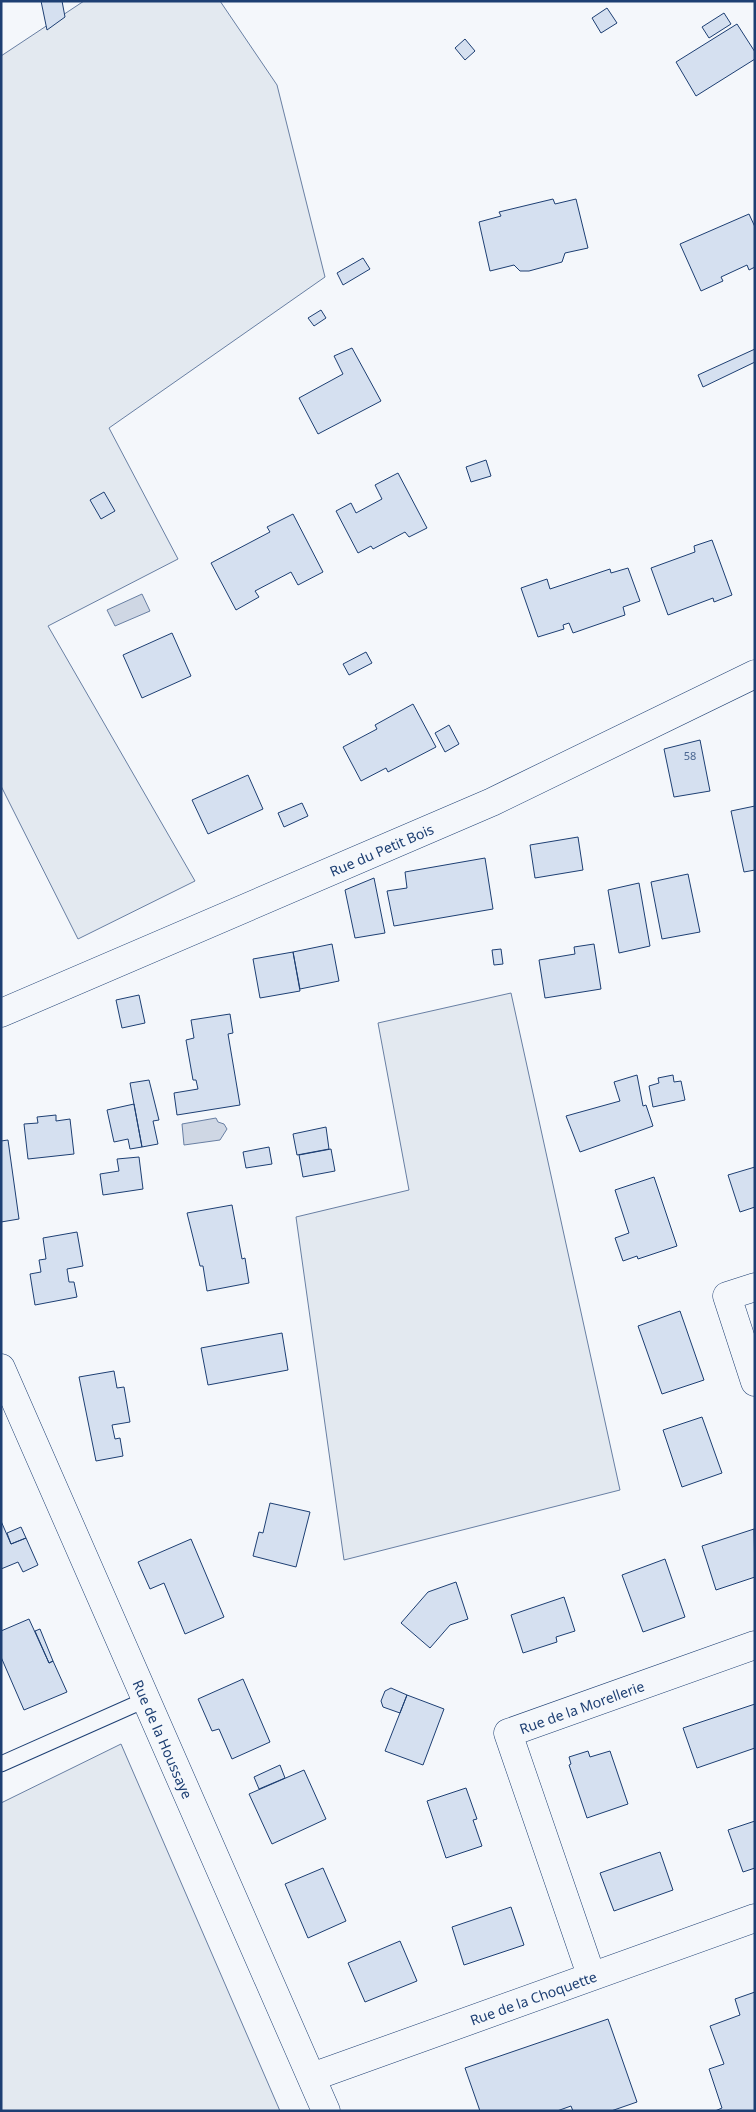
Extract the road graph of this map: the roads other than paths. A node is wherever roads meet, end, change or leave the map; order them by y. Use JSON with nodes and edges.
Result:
{"nodes":[{"id":1,"x":755,"y":674,"type":"edge"},
{"id":2,"x":1,"y":1013,"type":"edge"},
{"id":3,"x":755,"y":1287,"type":"edge"},
{"id":4,"x":1,"y":1368,"type":"edge"},
{"id":5,"x":755,"y":1382,"type":"edge"},
{"id":6,"x":755,"y":1645,"type":"edge"},
{"id":7,"x":145,"y":1700,"type":"junction"},
{"id":8,"x":1,"y":1764,"type":"edge"},
{"id":9,"x":755,"y":1918,"type":"edge"},
{"id":10,"x":591,"y":1975,"type":"junction"},
{"id":11,"x":312,"y":2077,"type":"junction"},
{"id":12,"x":326,"y":2111,"type":"edge"}],
"edges":[{"from":1,"to":2,"type":"street","name":"Rue du Petit Bois"},
{"from":3,"to":5,"type":"street"},
{"from":4,"to":7,"type":"street","name":"Rue de la Houssaye"},
{"from":6,"to":10,"type":"street","name":"Rue de la Morellerie"},
{"from":7,"to":8,"type":"lane"},
{"from":7,"to":11,"type":"street","name":"Rue de la Houssaye"},
{"from":9,"to":10,"type":"street","name":"Rue de la Choquette"},
{"from":10,"to":11,"type":"street","name":"Rue de la Choquette"},
{"from":11,"to":12,"type":"street","name":"Rue de la Houssaye"}]}
